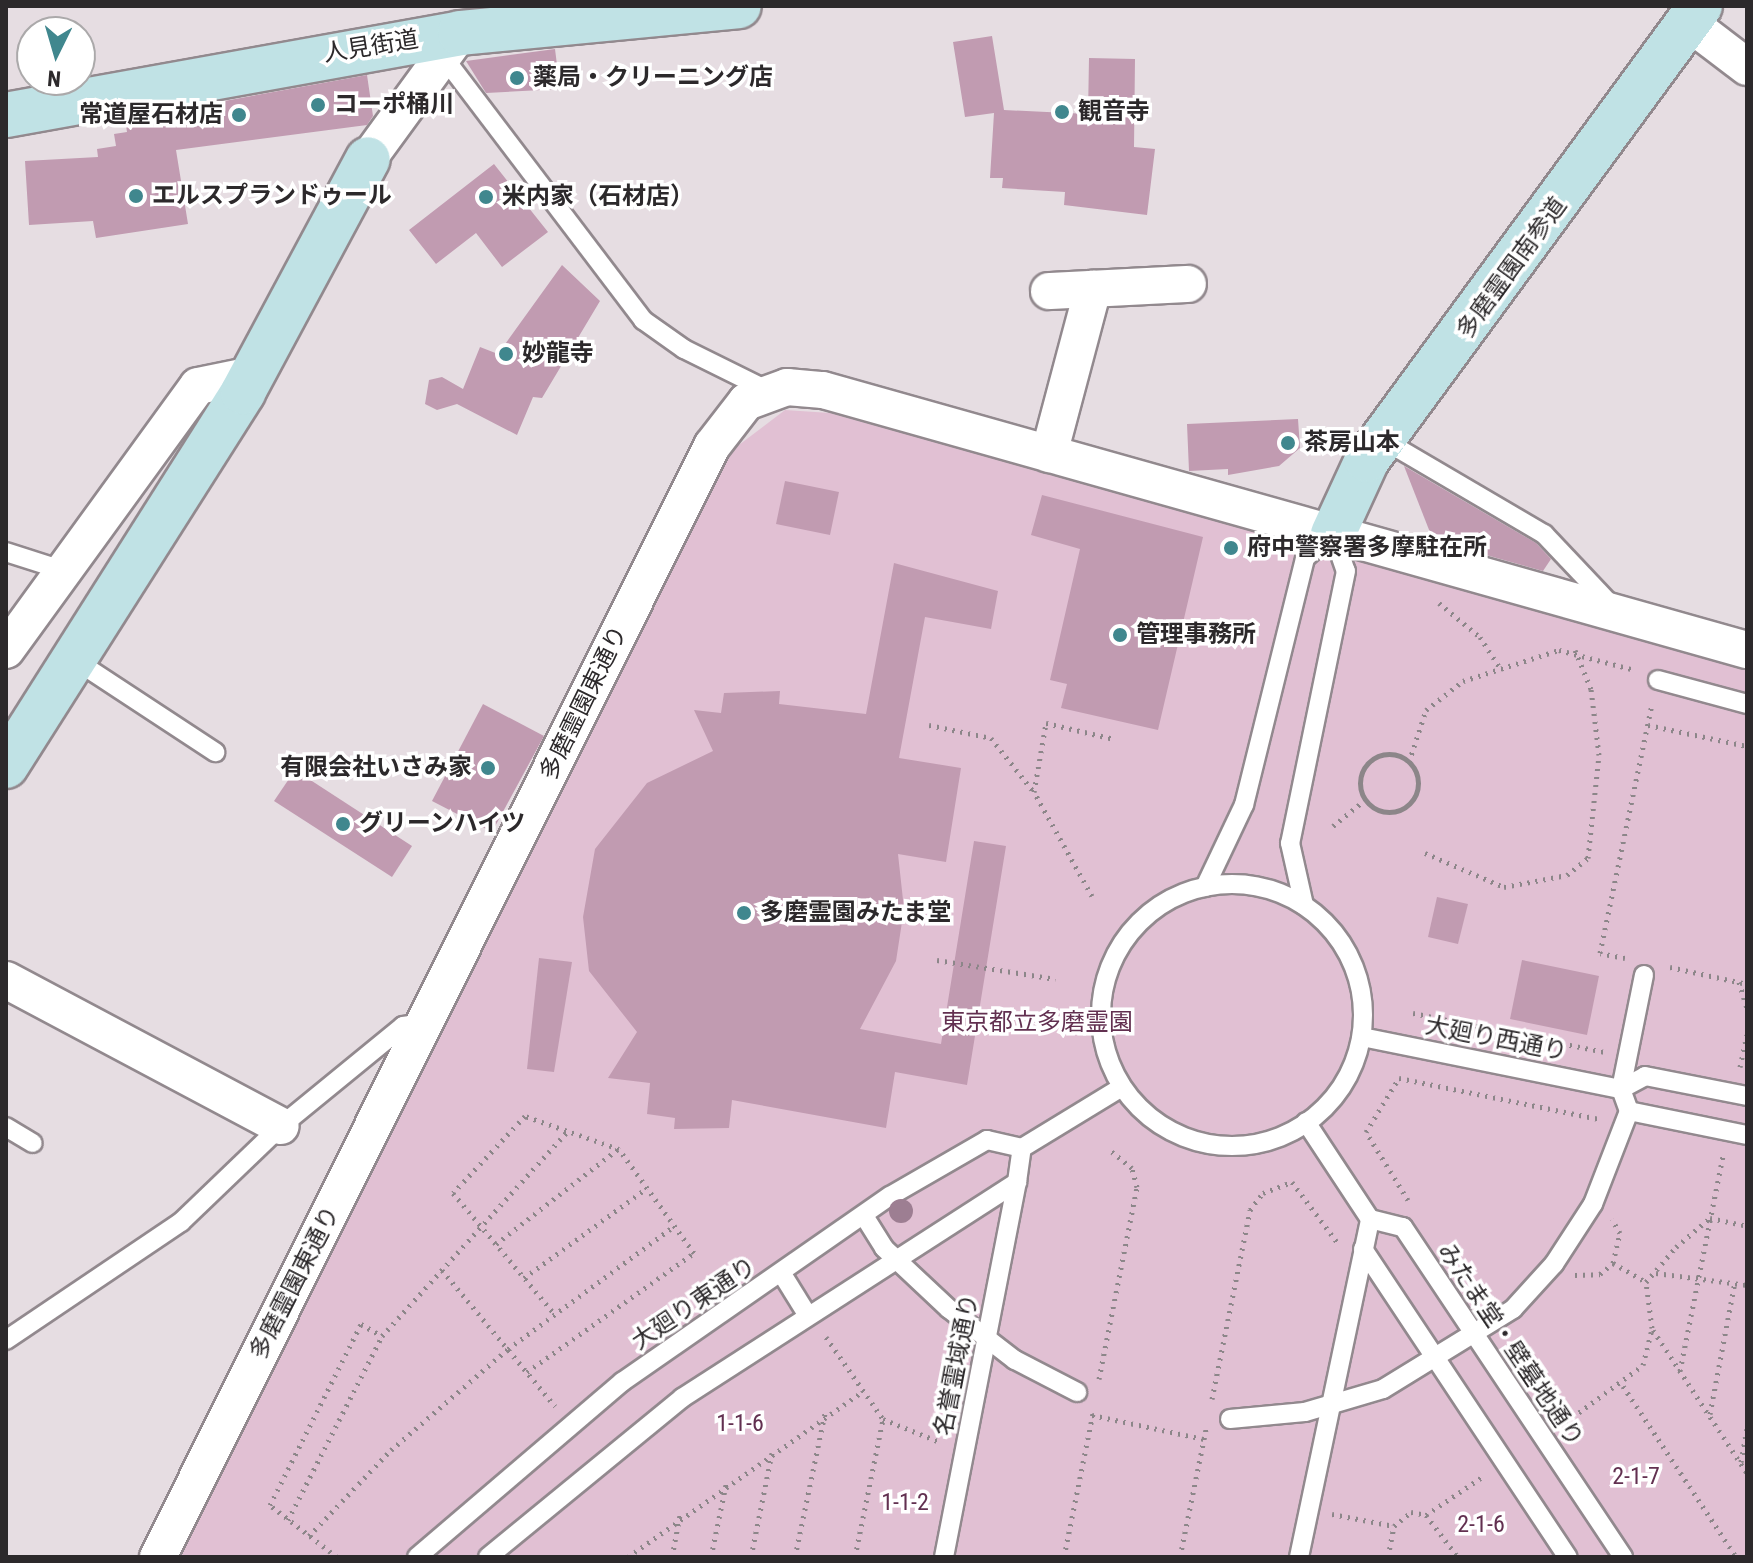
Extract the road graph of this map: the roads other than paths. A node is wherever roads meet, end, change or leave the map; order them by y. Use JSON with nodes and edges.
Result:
{"nodes":[{"id":1,"x":739,"y":6,"type":"edge"},
{"id":2,"x":568,"y":14,"type":"edge"},
{"id":3,"x":1694,"y":14,"type":"edge"},
{"id":4,"x":462,"y":31,"type":"edge"},
{"id":5,"x":1747,"y":67,"type":"edge"},
{"id":6,"x":6,"y":115,"type":"edge"},
{"id":7,"x":368,"y":159,"type":"joint"},
{"id":8,"x":1188,"y":284,"type":"dead end"},
{"id":9,"x":1093,"y":289,"type":"junction"},
{"id":10,"x":1049,"y":291,"type":"dead end"},
{"id":11,"x":252,"y":375,"type":"junction"},
{"id":12,"x":767,"y":390,"type":"junction"},
{"id":13,"x":1382,"y":439,"type":"junction"},
{"id":14,"x":1049,"y":454,"type":"junction"},
{"id":15,"x":1333,"y":534,"type":"junction"},
{"id":16,"x":6,"y":552,"type":"edge"},
{"id":17,"x":62,"y":570,"type":"junction"},
{"id":18,"x":1618,"y":614,"type":"junction"},
{"id":19,"x":6,"y":650,"type":"edge"},
{"id":20,"x":1747,"y":650,"type":"edge"},
{"id":21,"x":75,"y":660,"type":"junction"},
{"id":22,"x":1658,"y":680,"type":"road end"},
{"id":23,"x":1747,"y":704,"type":"edge"},
{"id":24,"x":215,"y":752,"type":"dead end"},
{"id":25,"x":6,"y":766,"type":"edge"},
{"id":26,"x":1205,"y":887,"type":"junction"},
{"id":27,"x":1304,"y":905,"type":"junction"},
{"id":28,"x":1644,"y":975,"type":"dead end"},
{"id":29,"x":6,"y":980,"type":"edge"},
{"id":30,"x":425,"y":1023,"type":"junction"},
{"id":31,"x":1362,"y":1037,"type":"junction"},
{"id":32,"x":1122,"y":1087,"type":"junction"},
{"id":33,"x":1742,"y":1088,"type":"edge"},
{"id":34,"x":1621,"y":1089,"type":"junction"},
{"id":35,"x":1629,"y":1111,"type":"junction"},
{"id":36,"x":1306,"y":1122,"type":"junction"},
{"id":37,"x":281,"y":1126,"type":"junction"},
{"id":38,"x":6,"y":1127,"type":"edge"},
{"id":39,"x":1747,"y":1135,"type":"edge"},
{"id":40,"x":33,"y":1143,"type":"dead end"},
{"id":41,"x":1022,"y":1148,"type":"junction"},
{"id":42,"x":1017,"y":1182,"type":"junction"},
{"id":43,"x":866,"y":1219,"type":"junction"},
{"id":44,"x":1370,"y":1219,"type":"junction"},
{"id":45,"x":1363,"y":1249,"type":"junction"},
{"id":46,"x":897,"y":1258,"type":"junction"},
{"id":47,"x":782,"y":1274,"type":"junction"},
{"id":48,"x":815,"y":1323,"type":"junction"},
{"id":49,"x":1476,"y":1337,"type":"junction"},
{"id":50,"x":6,"y":1340,"type":"edge"},
{"id":51,"x":987,"y":1340,"type":"junction"},
{"id":52,"x":1438,"y":1361,"type":"junction"},
{"id":53,"x":1077,"y":1392,"type":"dead end"},
{"id":54,"x":1329,"y":1406,"type":"junction"},
{"id":55,"x":1230,"y":1419,"type":"dead end"},
{"id":56,"x":158,"y":1557,"type":"edge"},
{"id":57,"x":417,"y":1557,"type":"edge"},
{"id":58,"x":488,"y":1557,"type":"edge"},
{"id":59,"x":944,"y":1557,"type":"edge"},
{"id":60,"x":1299,"y":1557,"type":"edge"},
{"id":61,"x":1568,"y":1557,"type":"edge"},
{"id":62,"x":1623,"y":1557,"type":"edge"}],
"edges":[{"from":1,"to":2,"type":"street","name":"人見街道"},
{"from":2,"to":4,"type":"street","name":"人見街道"},
{"from":3,"to":5,"type":"street"},
{"from":3,"to":13,"type":"street","name":"多磨霊園南参道"},
{"from":4,"to":6,"type":"street","name":"人見街道"},
{"from":4,"to":7,"type":"street"},
{"from":4,"to":12,"type":"lane"},
{"from":7,"to":11,"type":"street"},
{"from":8,"to":9,"type":"street"},
{"from":9,"to":10,"type":"street"},
{"from":9,"to":14,"type":"street"},
{"from":11,"to":17,"type":"street"},
{"from":11,"to":21,"type":"street"},
{"from":12,"to":14,"type":"street"},
{"from":12,"to":30,"type":"street","name":"多磨霊園東通り"},
{"from":13,"to":15,"type":"street","name":"多磨霊園南参道"},
{"from":13,"to":18,"type":"lane"},
{"from":14,"to":15,"type":"street"},
{"from":15,"to":18,"type":"street"},
{"from":15,"to":26,"type":"lane"},
{"from":15,"to":27,"type":"lane"},
{"from":16,"to":17,"type":"lane"},
{"from":17,"to":19,"type":"street"},
{"from":18,"to":20,"type":"street"},
{"from":21,"to":24,"type":"lane"},
{"from":21,"to":25,"type":"street"},
{"from":22,"to":23,"type":"lane"},
{"from":26,"to":27,"type":"lane"},
{"from":26,"to":32,"type":"lane"},
{"from":27,"to":31,"type":"lane"},
{"from":28,"to":34,"type":"lane"},
{"from":29,"to":37,"type":"street"},
{"from":30,"to":37,"type":"lane"},
{"from":30,"to":56,"type":"street","name":"多磨霊園東通り"},
{"from":31,"to":34,"type":"lane","name":"大廻り西通り"},
{"from":31,"to":36,"type":"lane"},
{"from":32,"to":36,"type":"lane"},
{"from":32,"to":41,"type":"lane"},
{"from":33,"to":34,"type":"lane","name":"大廻り西通り"},
{"from":34,"to":35,"type":"lane"},
{"from":35,"to":39,"type":"lane"},
{"from":35,"to":49,"type":"lane"},
{"from":36,"to":44,"type":"lane"},
{"from":37,"to":50,"type":"lane"},
{"from":38,"to":40,"type":"lane"},
{"from":41,"to":42,"type":"lane"},
{"from":41,"to":43,"type":"lane","name":"大廻り東通り"},
{"from":42,"to":46,"type":"lane"},
{"from":42,"to":51,"type":"lane","name":"名誉霊域通り"},
{"from":43,"to":46,"type":"lane"},
{"from":43,"to":47,"type":"lane","name":"大廻り東通り"},
{"from":44,"to":45,"type":"lane"},
{"from":44,"to":49,"type":"lane","name":"みたま堂・壁墓地通り"},
{"from":45,"to":52,"type":"lane"},
{"from":45,"to":54,"type":"lane"},
{"from":46,"to":48,"type":"lane"},
{"from":46,"to":51,"type":"lane"},
{"from":47,"to":48,"type":"lane"},
{"from":47,"to":57,"type":"lane","name":"大廻り東通り"},
{"from":48,"to":58,"type":"lane"},
{"from":49,"to":52,"type":"lane"},
{"from":49,"to":62,"type":"lane","name":"みたま堂・壁墓地通り"},
{"from":51,"to":53,"type":"lane"},
{"from":51,"to":59,"type":"lane","name":"名誉霊域通り"},
{"from":52,"to":54,"type":"lane"},
{"from":52,"to":61,"type":"lane"},
{"from":54,"to":55,"type":"lane"},
{"from":54,"to":60,"type":"lane"}]}
